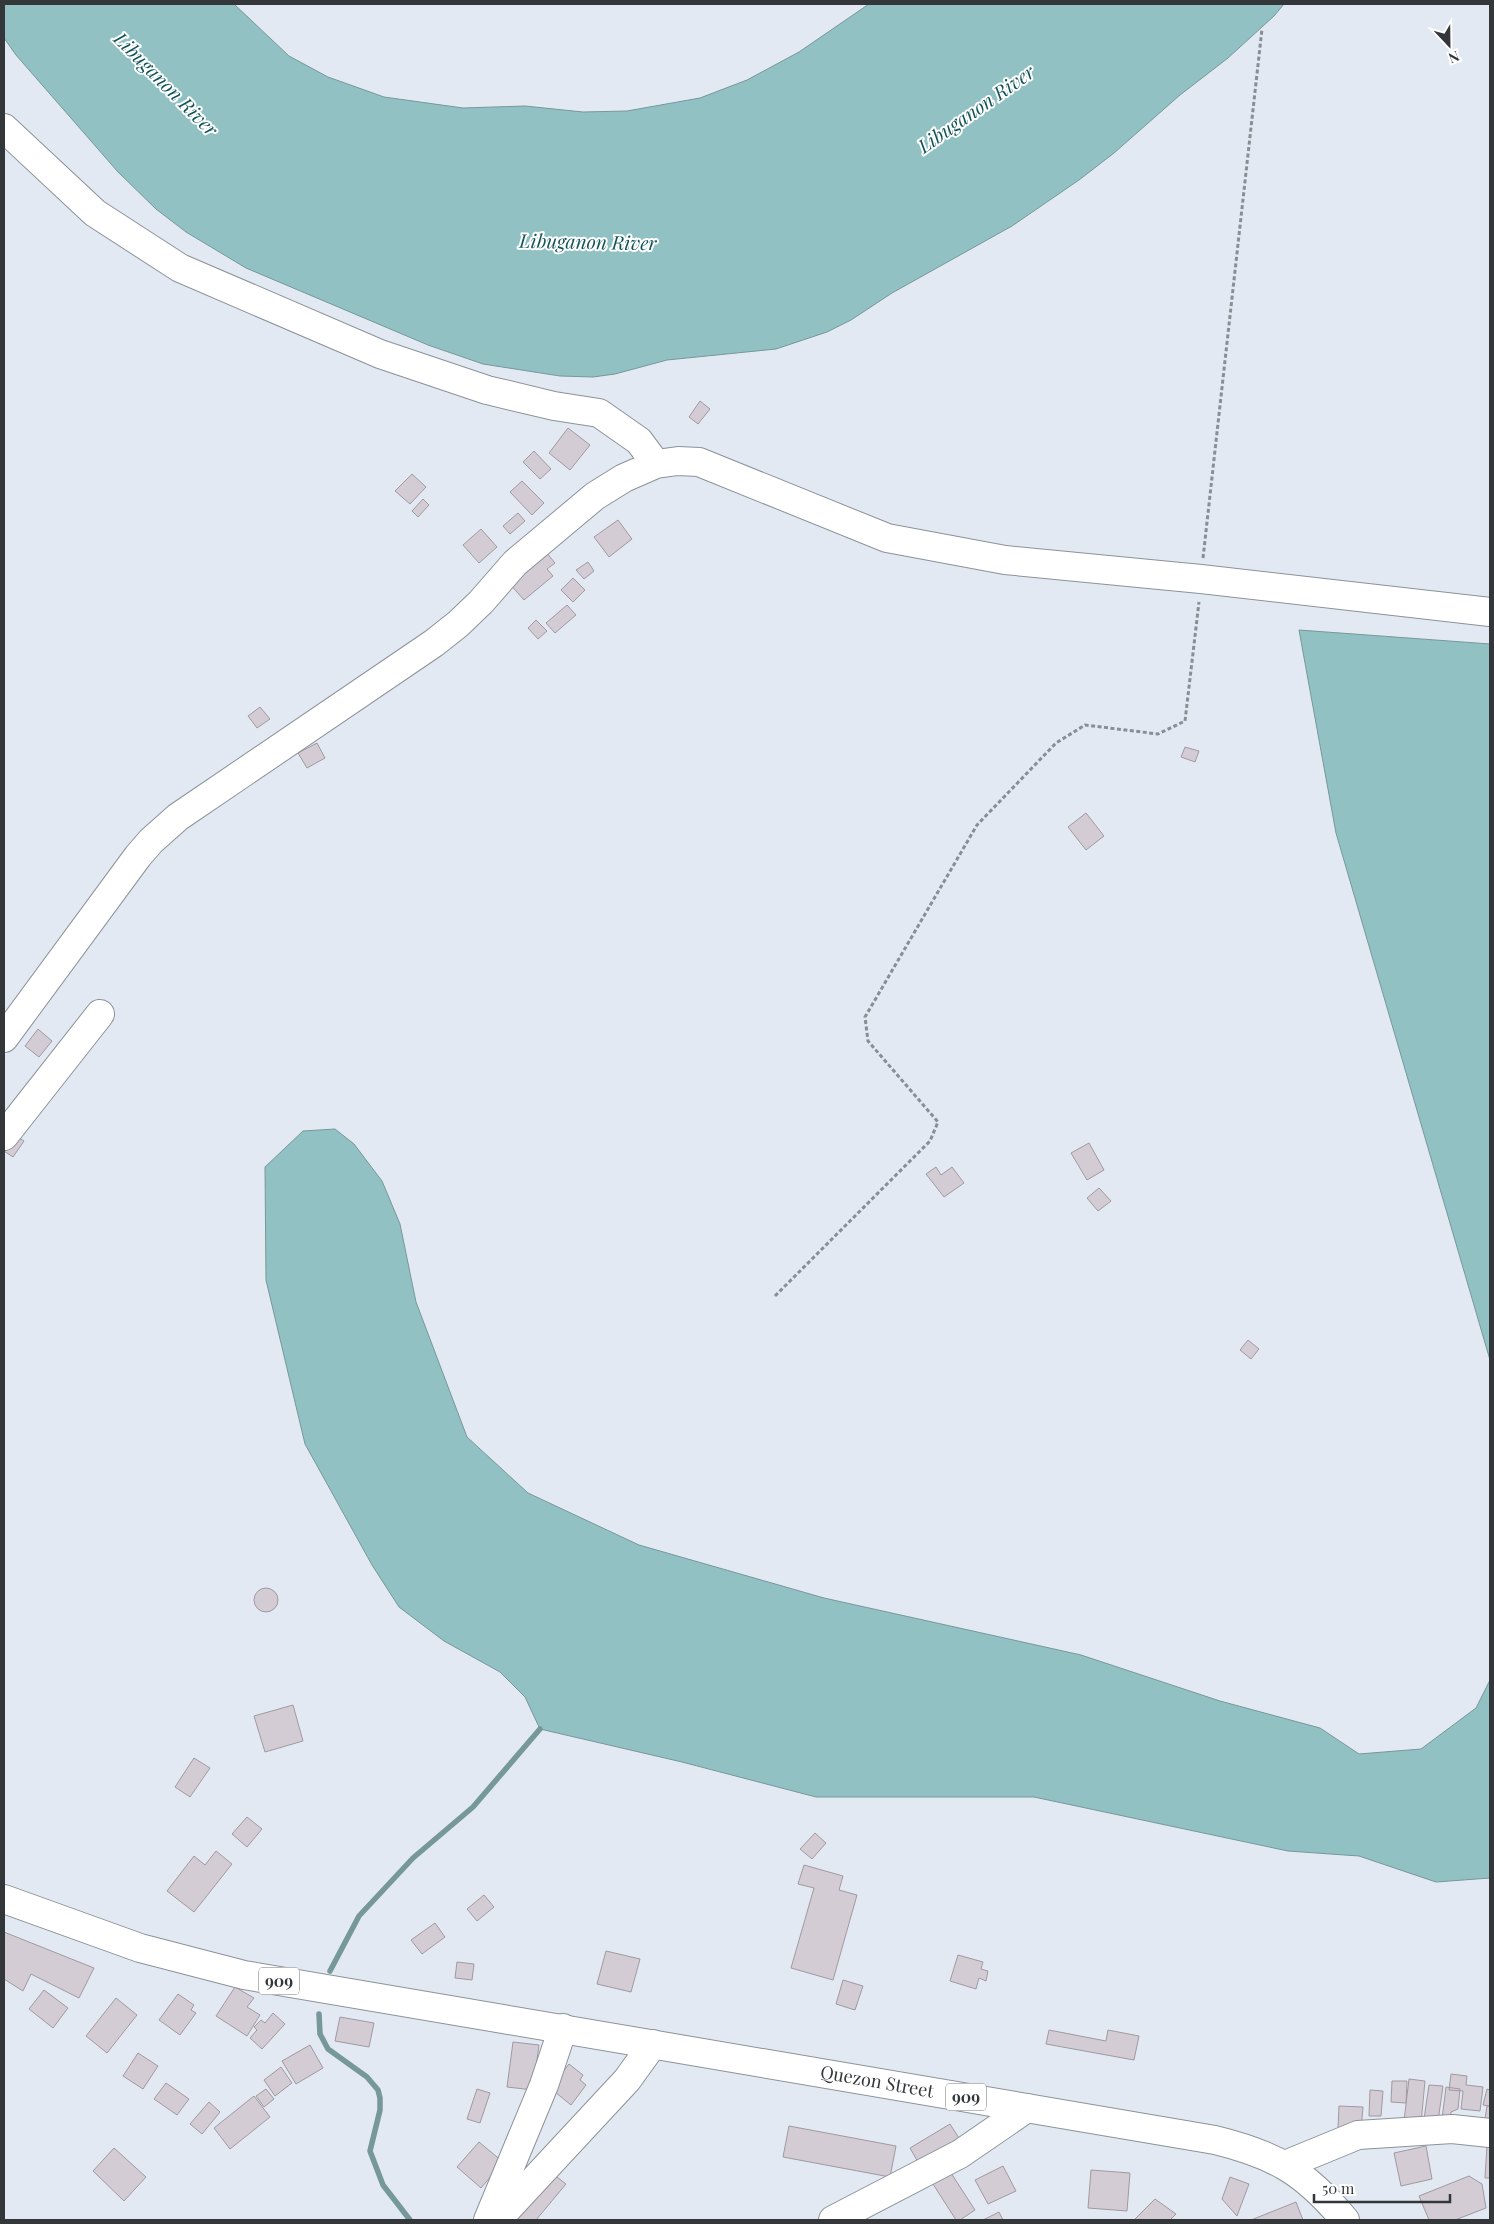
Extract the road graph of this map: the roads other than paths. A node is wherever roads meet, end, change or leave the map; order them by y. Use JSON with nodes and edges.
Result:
{"nodes":[{"id":1,"x":4,"y":128,"type":"edge"},
{"id":2,"x":656,"y":464,"type":"junction"},
{"id":3,"x":1490,"y":612,"type":"edge"},
{"id":4,"x":100,"y":1014,"type":"dead end"},
{"id":5,"x":4,"y":1038,"type":"edge"},
{"id":6,"x":4,"y":1136,"type":"edge"},
{"id":7,"x":4,"y":1899,"type":"edge"},
{"id":8,"x":563,"y":2028,"type":"junction"},
{"id":9,"x":653,"y":2044,"type":"junction"},
{"id":10,"x":1027,"y":2108,"type":"junction"},
{"id":11,"x":1490,"y":2133,"type":"edge"},
{"id":12,"x":1285,"y":2165,"type":"junction"},
{"id":13,"x":488,"y":2220,"type":"edge"},
{"id":14,"x":497,"y":2220,"type":"edge"},
{"id":15,"x":833,"y":2220,"type":"edge"},
{"id":16,"x":1345,"y":2220,"type":"edge"}],
"edges":[{"from":1,"to":2,"type":"main road"},
{"from":2,"to":3,"type":"main road"},
{"from":2,"to":5,"type":"main road"},
{"from":4,"to":6,"type":"main road"},
{"from":7,"to":8,"type":"main road","number":"909"},
{"from":8,"to":9,"type":"main road","name":"Quezon Street","number":"909"},
{"from":8,"to":13,"type":"main road"},
{"from":9,"to":10,"type":"main road","name":"Quezon Street","number":"909"},
{"from":9,"to":14,"type":"main road"},
{"from":10,"to":12,"type":"main road","name":"Quezon Street","number":"909"},
{"from":10,"to":15,"type":"main road"},
{"from":11,"to":12,"type":"main road"},
{"from":12,"to":16,"type":"main road","name":"Quezon Street","number":"909"}]}
